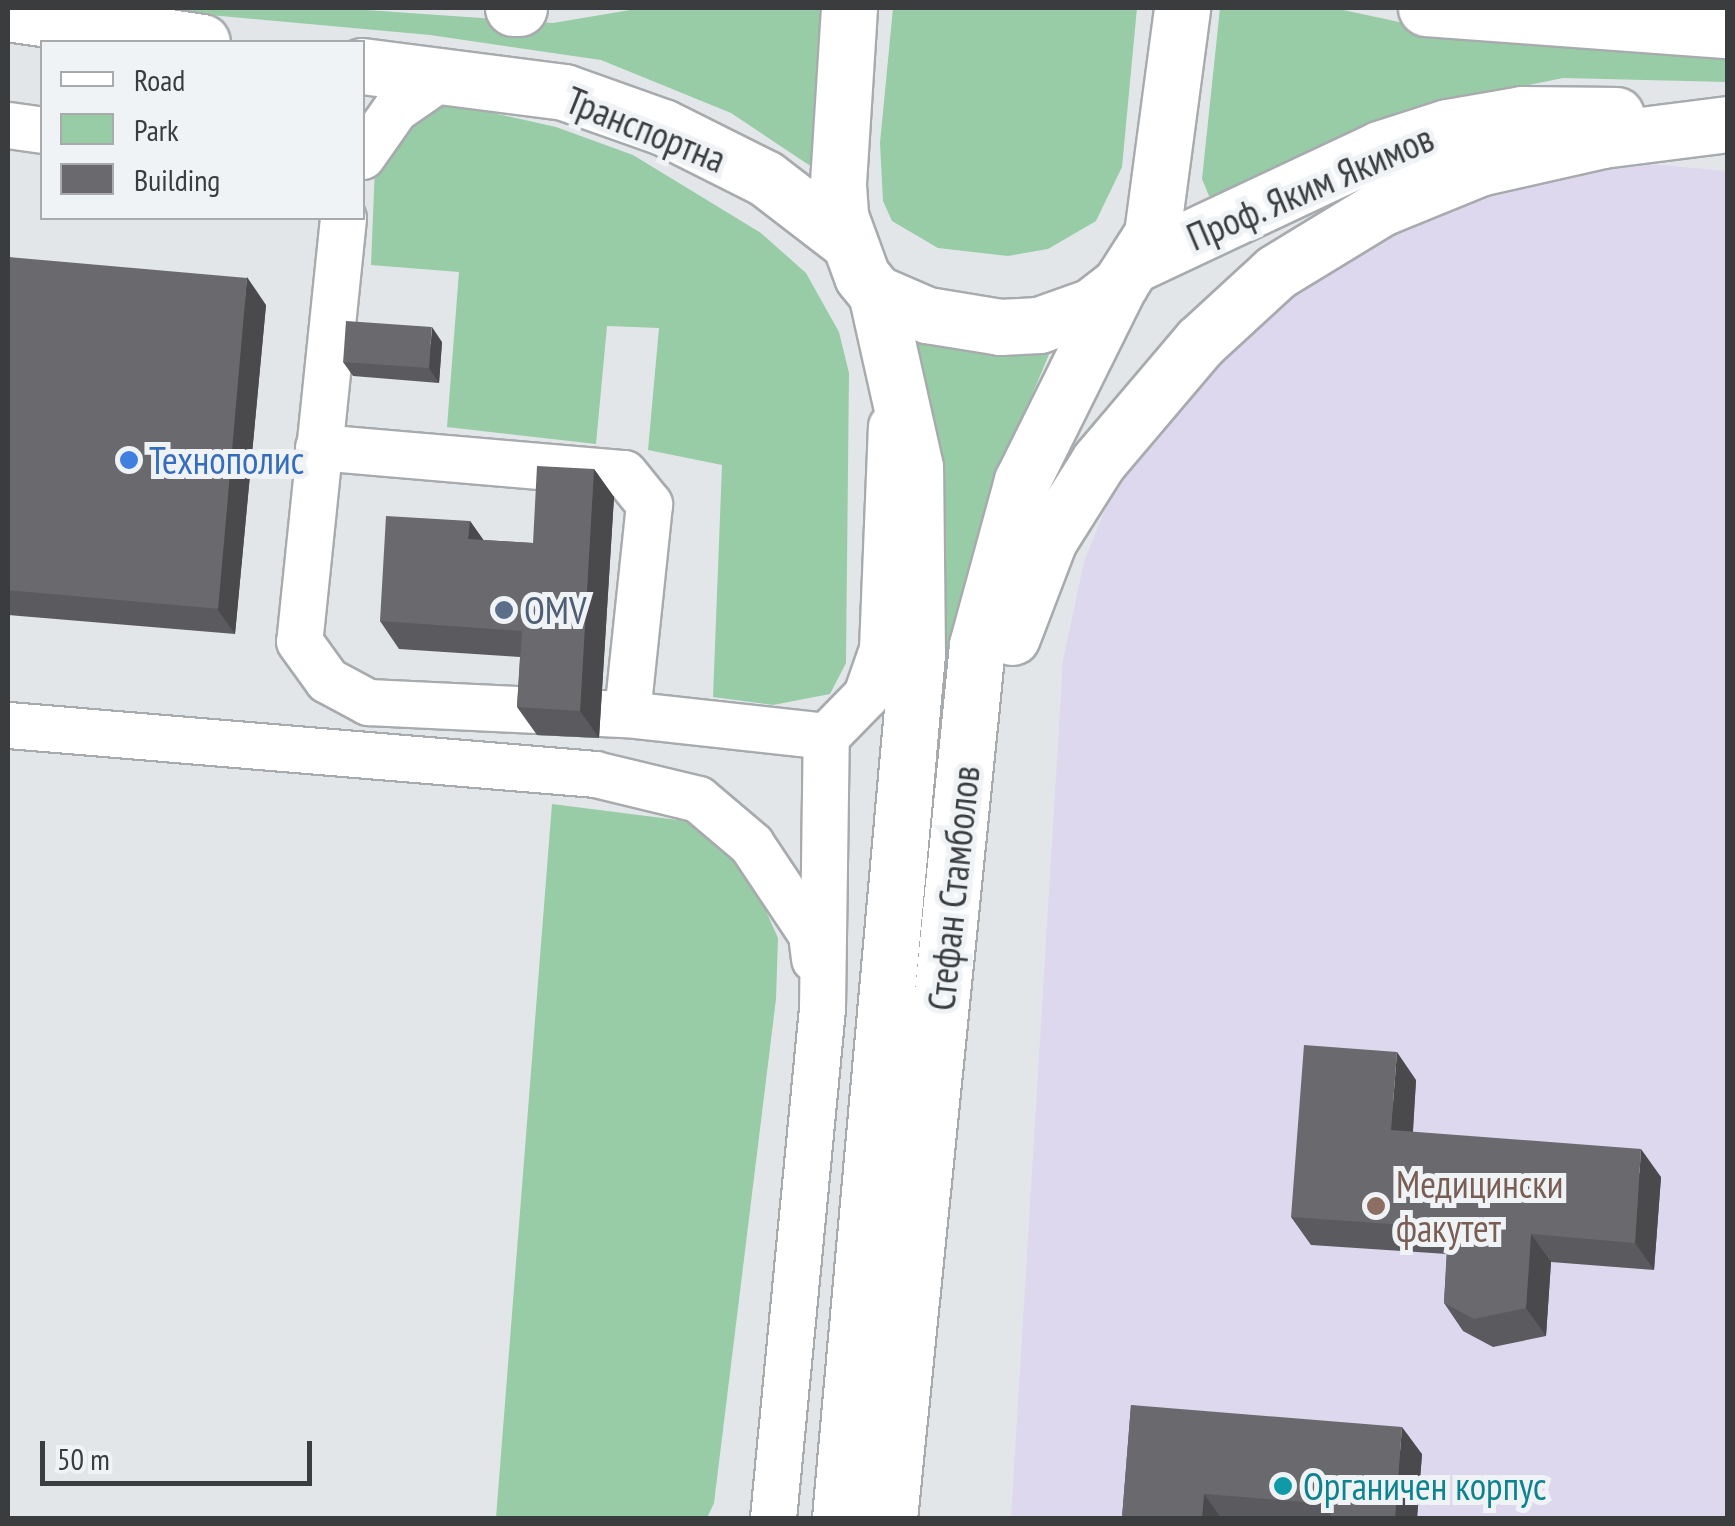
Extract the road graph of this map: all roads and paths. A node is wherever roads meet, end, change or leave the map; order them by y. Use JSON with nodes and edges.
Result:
{"nodes":[{"id":1,"x":849,"y":8,"type":"edge"},
{"id":2,"x":1182,"y":8,"type":"edge"},
{"id":3,"x":1426,"y":8,"type":"edge"},
{"id":4,"x":1599,"y":8,"type":"edge"},
{"id":5,"x":8,"y":14,"type":"edge"},
{"id":6,"x":1670,"y":25,"type":"junction"},
{"id":7,"x":1728,"y":30,"type":"edge"},
{"id":8,"x":188,"y":40,"type":"edge"},
{"id":9,"x":365,"y":66,"type":"edge"},
{"id":10,"x":440,"y":78,"type":"junction"},
{"id":11,"x":1728,"y":122,"type":"edge"},
{"id":12,"x":8,"y":124,"type":"edge"},
{"id":13,"x":40,"y":130,"type":"edge"},
{"id":14,"x":365,"y":152,"type":"edge"},
{"id":15,"x":343,"y":220,"type":"edge"},
{"id":16,"x":848,"y":242,"type":"junction"},
{"id":17,"x":1127,"y":274,"type":"junction"},
{"id":18,"x":876,"y":293,"type":"junction"},
{"id":19,"x":895,"y":364,"type":"junction"},
{"id":20,"x":318,"y":446,"type":"junction"},
{"id":21,"x":627,"y":714,"type":"junction"},
{"id":22,"x":8,"y":725,"type":"edge"},
{"id":23,"x":826,"y":736,"type":"junction"},
{"id":24,"x":958,"y":838,"type":"junction"},
{"id":25,"x":822,"y":1008,"type":"junction"},
{"id":26,"x":773,"y":1517,"type":"edge"},
{"id":27,"x":840,"y":1518,"type":"edge"},
{"id":28,"x":889,"y":1518,"type":"edge"}],
"edges":[{"from":1,"to":16,"type":"main road"},
{"from":2,"to":17,"type":"main road","name":"Стефан Стамболов"},
{"from":3,"to":6,"type":"main road"},
{"from":4,"to":6,"type":"main road"},
{"from":5,"to":8,"type":"main road"},
{"from":6,"to":7,"type":"main road"},
{"from":9,"to":10,"type":"main road","name":"Транспортна"},
{"from":10,"to":14,"type":"lane"},
{"from":10,"to":16,"type":"main road","name":"Транспортна"},
{"from":11,"to":17,"type":"main road","name":"Проф. Яким Якимов"},
{"from":11,"to":24,"type":"main road"},
{"from":12,"to":13,"type":"lane"},
{"from":15,"to":20,"type":"lane"},
{"from":16,"to":18,"type":"main road","name":"Стефан Стамболов"},
{"from":17,"to":18,"type":"main road","name":"Проф. Яким Якимов"},
{"from":17,"to":24,"type":"main road","name":"Стефан Стамболов"},
{"from":18,"to":19,"type":"main road","name":"Стефан Стамболов"},
{"from":19,"to":23,"type":"lane"},
{"from":19,"to":27,"type":"main road","name":"Стефан Стамболов"},
{"from":20,"to":21,"type":"lane"},
{"from":20,"to":21,"type":"lane"},
{"from":21,"to":23,"type":"lane"},
{"from":22,"to":25,"type":"lane"},
{"from":23,"to":25,"type":"lane"},
{"from":24,"to":28,"type":"main road","name":"Стефан Стамболов"},
{"from":25,"to":26,"type":"lane"}]}
